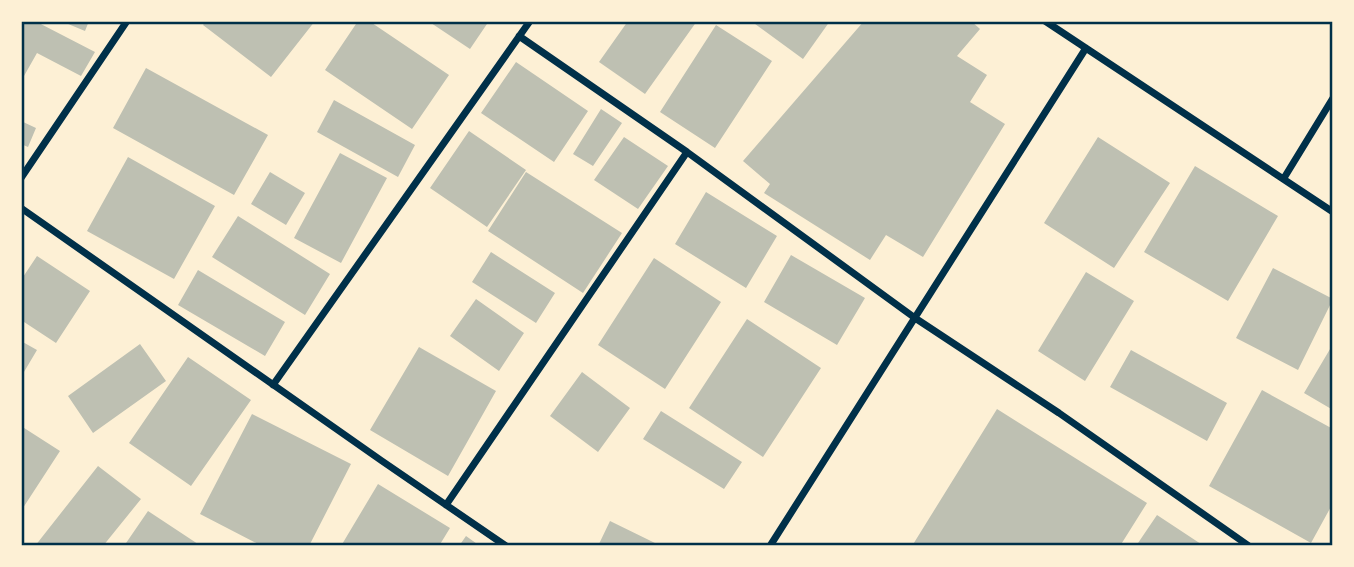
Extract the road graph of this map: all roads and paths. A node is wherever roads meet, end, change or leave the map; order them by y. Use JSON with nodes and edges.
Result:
{"nodes":[{"id":1,"x":127,"y":21,"type":"edge"},
{"id":2,"x":530,"y":21,"type":"edge"},
{"id":3,"x":1045,"y":21,"type":"edge"},
{"id":4,"x":519,"y":36,"type":"junction"},
{"id":5,"x":1086,"y":48,"type":"junction"},
{"id":6,"x":1333,"y":98,"type":"edge"},
{"id":7,"x":687,"y":152,"type":"junction"},
{"id":8,"x":21,"y":178,"type":"edge"},
{"id":9,"x":1284,"y":178,"type":"junction"},
{"id":10,"x":21,"y":208,"type":"edge"},
{"id":11,"x":1333,"y":212,"type":"edge"},
{"id":12,"x":915,"y":318,"type":"junction"},
{"id":13,"x":273,"y":385,"type":"junction"},
{"id":14,"x":446,"y":505,"type":"junction"},
{"id":15,"x":506,"y":546,"type":"edge"},
{"id":16,"x":770,"y":546,"type":"edge"},
{"id":17,"x":1249,"y":546,"type":"edge"}],
"edges":[{"from":1,"to":8,"type":"street"},
{"from":2,"to":4,"type":"street"},
{"from":3,"to":5,"type":"street"},
{"from":4,"to":7,"type":"street"},
{"from":4,"to":13,"type":"street"},
{"from":5,"to":9,"type":"street"},
{"from":5,"to":12,"type":"street"},
{"from":6,"to":9,"type":"street"},
{"from":7,"to":12,"type":"street"},
{"from":7,"to":14,"type":"street"},
{"from":9,"to":11,"type":"street"},
{"from":10,"to":13,"type":"street"},
{"from":12,"to":16,"type":"street"},
{"from":12,"to":17,"type":"street"},
{"from":13,"to":14,"type":"street"},
{"from":14,"to":15,"type":"street"}]}
